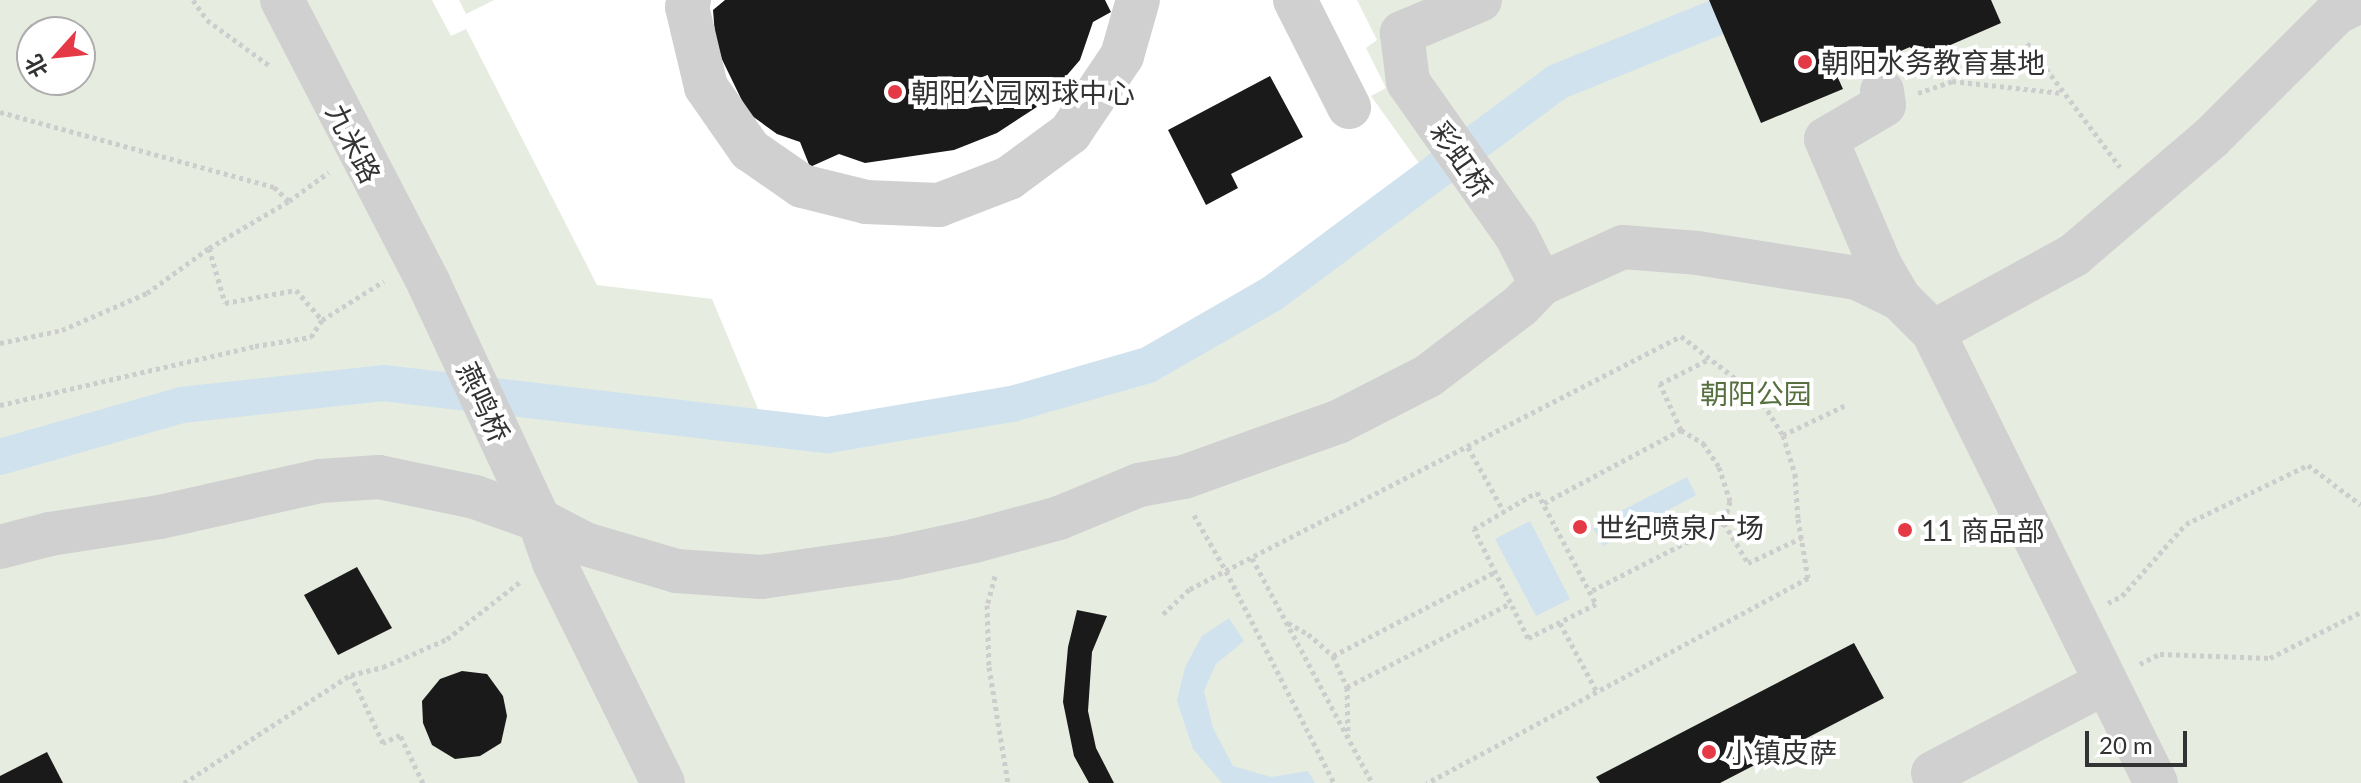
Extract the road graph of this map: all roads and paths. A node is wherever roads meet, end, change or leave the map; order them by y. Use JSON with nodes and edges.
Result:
{"nodes":[{"id":1,"x":193,"y":0,"type":"edge"},
{"id":2,"x":282,"y":0,"type":"edge"},
{"id":3,"x":689,"y":0,"type":"edge"},
{"id":4,"x":1138,"y":0,"type":"edge"},
{"id":5,"x":1295,"y":0,"type":"edge"},
{"id":6,"x":1480,"y":0,"type":"edge"},
{"id":7,"x":2361,"y":0,"type":"edge"},
{"id":8,"x":2027,"y":43,"type":"dead end"},
{"id":9,"x":329,"y":93,"type":"junction"},
{"id":10,"x":2062,"y":94,"type":"junction"},
{"id":11,"x":1883,"y":98,"type":"joint"},
{"id":12,"x":1349,"y":107,"type":"dead end"},
{"id":13,"x":0,"y":112,"type":"edge"},
{"id":14,"x":356,"y":147,"type":"junction"},
{"id":15,"x":2143,"y":196,"type":"junction"},
{"id":16,"x":289,"y":201,"type":"junction"},
{"id":17,"x":209,"y":248,"type":"junction"},
{"id":18,"x":413,"y":278,"type":"junction"},
{"id":19,"x":1541,"y":284,"type":"junction"},
{"id":20,"x":1900,"y":299,"type":"junction"},
{"id":21,"x":322,"y":320,"type":"junction"},
{"id":22,"x":1933,"y":332,"type":"junction"},
{"id":23,"x":0,"y":343,"type":"edge"},
{"id":24,"x":1709,"y":359,"type":"junction"},
{"id":25,"x":0,"y":405,"type":"edge"},
{"id":26,"x":1844,"y":406,"type":"dead end"},
{"id":27,"x":1681,"y":430,"type":"junction"},
{"id":28,"x":1783,"y":435,"type":"junction"},
{"id":29,"x":1468,"y":447,"type":"junction"},
{"id":30,"x":1184,"y":477,"type":"junction"},
{"id":31,"x":1544,"y":503,"type":"junction"},
{"id":32,"x":2361,"y":505,"type":"edge"},
{"id":33,"x":1504,"y":512,"type":"junction"},
{"id":34,"x":539,"y":520,"type":"junction"},
{"id":35,"x":1724,"y":523,"type":"junction"},
{"id":36,"x":1005,"y":532,"type":"junction"},
{"id":37,"x":1801,"y":538,"type":"junction"},
{"id":38,"x":0,"y":547,"type":"edge"},
{"id":39,"x":1252,"y":558,"type":"junction"},
{"id":40,"x":1226,"y":571,"type":"junction"},
{"id":41,"x":1493,"y":573,"type":"junction"},
{"id":42,"x":527,"y":576,"type":"dead end"},
{"id":43,"x":1589,"y":592,"type":"junction"},
{"id":44,"x":1509,"y":604,"type":"junction"},
{"id":45,"x":2361,"y":612,"type":"edge"},
{"id":46,"x":1163,"y":614,"type":"dead end"},
{"id":47,"x":2075,"y":619,"type":"junction"},
{"id":48,"x":1287,"y":622,"type":"junction"},
{"id":49,"x":1560,"y":623,"type":"junction"},
{"id":50,"x":1333,"y":656,"type":"junction"},
{"id":51,"x":351,"y":675,"type":"junction"},
{"id":52,"x":2106,"y":682,"type":"junction"},
{"id":53,"x":1347,"y":687,"type":"junction"},
{"id":54,"x":1597,"y":692,"type":"junction"},
{"id":55,"x":1348,"y":737,"type":"junction"},
{"id":56,"x":1933,"y":773,"type":"dead end"},
{"id":57,"x":184,"y":783,"type":"edge"},
{"id":58,"x":423,"y":783,"type":"edge"},
{"id":59,"x":663,"y":783,"type":"edge"},
{"id":60,"x":1008,"y":783,"type":"edge"},
{"id":61,"x":1334,"y":783,"type":"edge"},
{"id":62,"x":1372,"y":783,"type":"edge"},
{"id":63,"x":1427,"y":783,"type":"edge"},
{"id":64,"x":2156,"y":783,"type":"edge"}],
"edges":[{"from":1,"to":9,"type":"path"},
{"from":2,"to":9,"type":"lane","name":"九米路"},
{"from":3,"to":4,"type":"lane"},
{"from":5,"to":12,"type":"lane"},
{"from":6,"to":19,"type":"lane","name":"彩虹桥"},
{"from":7,"to":15,"type":"lane"},
{"from":8,"to":10,"type":"path"},
{"from":9,"to":14,"type":"lane","name":"九米路"},
{"from":10,"to":11,"type":"path"},
{"from":10,"to":15,"type":"path"},
{"from":11,"to":20,"type":"lane"},
{"from":13,"to":16,"type":"path"},
{"from":14,"to":16,"type":"path"},
{"from":14,"to":18,"type":"lane","name":"九米路"},
{"from":15,"to":22,"type":"lane"},
{"from":16,"to":17,"type":"path"},
{"from":17,"to":21,"type":"path"},
{"from":17,"to":23,"type":"path"},
{"from":18,"to":21,"type":"path"},
{"from":18,"to":34,"type":"lane","name":"燕鸣桥"},
{"from":19,"to":20,"type":"lane"},
{"from":19,"to":30,"type":"lane"},
{"from":20,"to":22,"type":"lane"},
{"from":21,"to":25,"type":"path"},
{"from":22,"to":47,"type":"lane"},
{"from":24,"to":27,"type":"path"},
{"from":24,"to":28,"type":"path"},
{"from":24,"to":29,"type":"path"},
{"from":26,"to":28,"type":"path"},
{"from":27,"to":31,"type":"path"},
{"from":27,"to":35,"type":"path"},
{"from":28,"to":37,"type":"path"},
{"from":29,"to":33,"type":"path"},
{"from":29,"to":39,"type":"path"},
{"from":30,"to":36,"type":"lane"},
{"from":30,"to":40,"type":"path"},
{"from":31,"to":33,"type":"path"},
{"from":31,"to":43,"type":"path"},
{"from":32,"to":47,"type":"path"},
{"from":33,"to":41,"type":"path"},
{"from":34,"to":36,"type":"lane"},
{"from":34,"to":38,"type":"lane"},
{"from":34,"to":59,"type":"lane","name":"燕鸣桥"},
{"from":35,"to":37,"type":"path"},
{"from":35,"to":43,"type":"path"},
{"from":36,"to":60,"type":"path"},
{"from":37,"to":54,"type":"path"},
{"from":39,"to":40,"type":"path"},
{"from":39,"to":48,"type":"path"},
{"from":40,"to":46,"type":"path"},
{"from":40,"to":61,"type":"path"},
{"from":41,"to":44,"type":"path"},
{"from":41,"to":50,"type":"path"},
{"from":42,"to":51,"type":"path"},
{"from":43,"to":49,"type":"path"},
{"from":44,"to":49,"type":"path"},
{"from":44,"to":53,"type":"path"},
{"from":45,"to":52,"type":"path"},
{"from":47,"to":52,"type":"lane"},
{"from":48,"to":50,"type":"path"},
{"from":48,"to":55,"type":"path"},
{"from":49,"to":54,"type":"path"},
{"from":50,"to":53,"type":"path"},
{"from":51,"to":57,"type":"path"},
{"from":51,"to":58,"type":"path"},
{"from":52,"to":56,"type":"lane"},
{"from":52,"to":64,"type":"lane"},
{"from":53,"to":55,"type":"path"},
{"from":54,"to":63,"type":"path"},
{"from":55,"to":62,"type":"path"}]}
